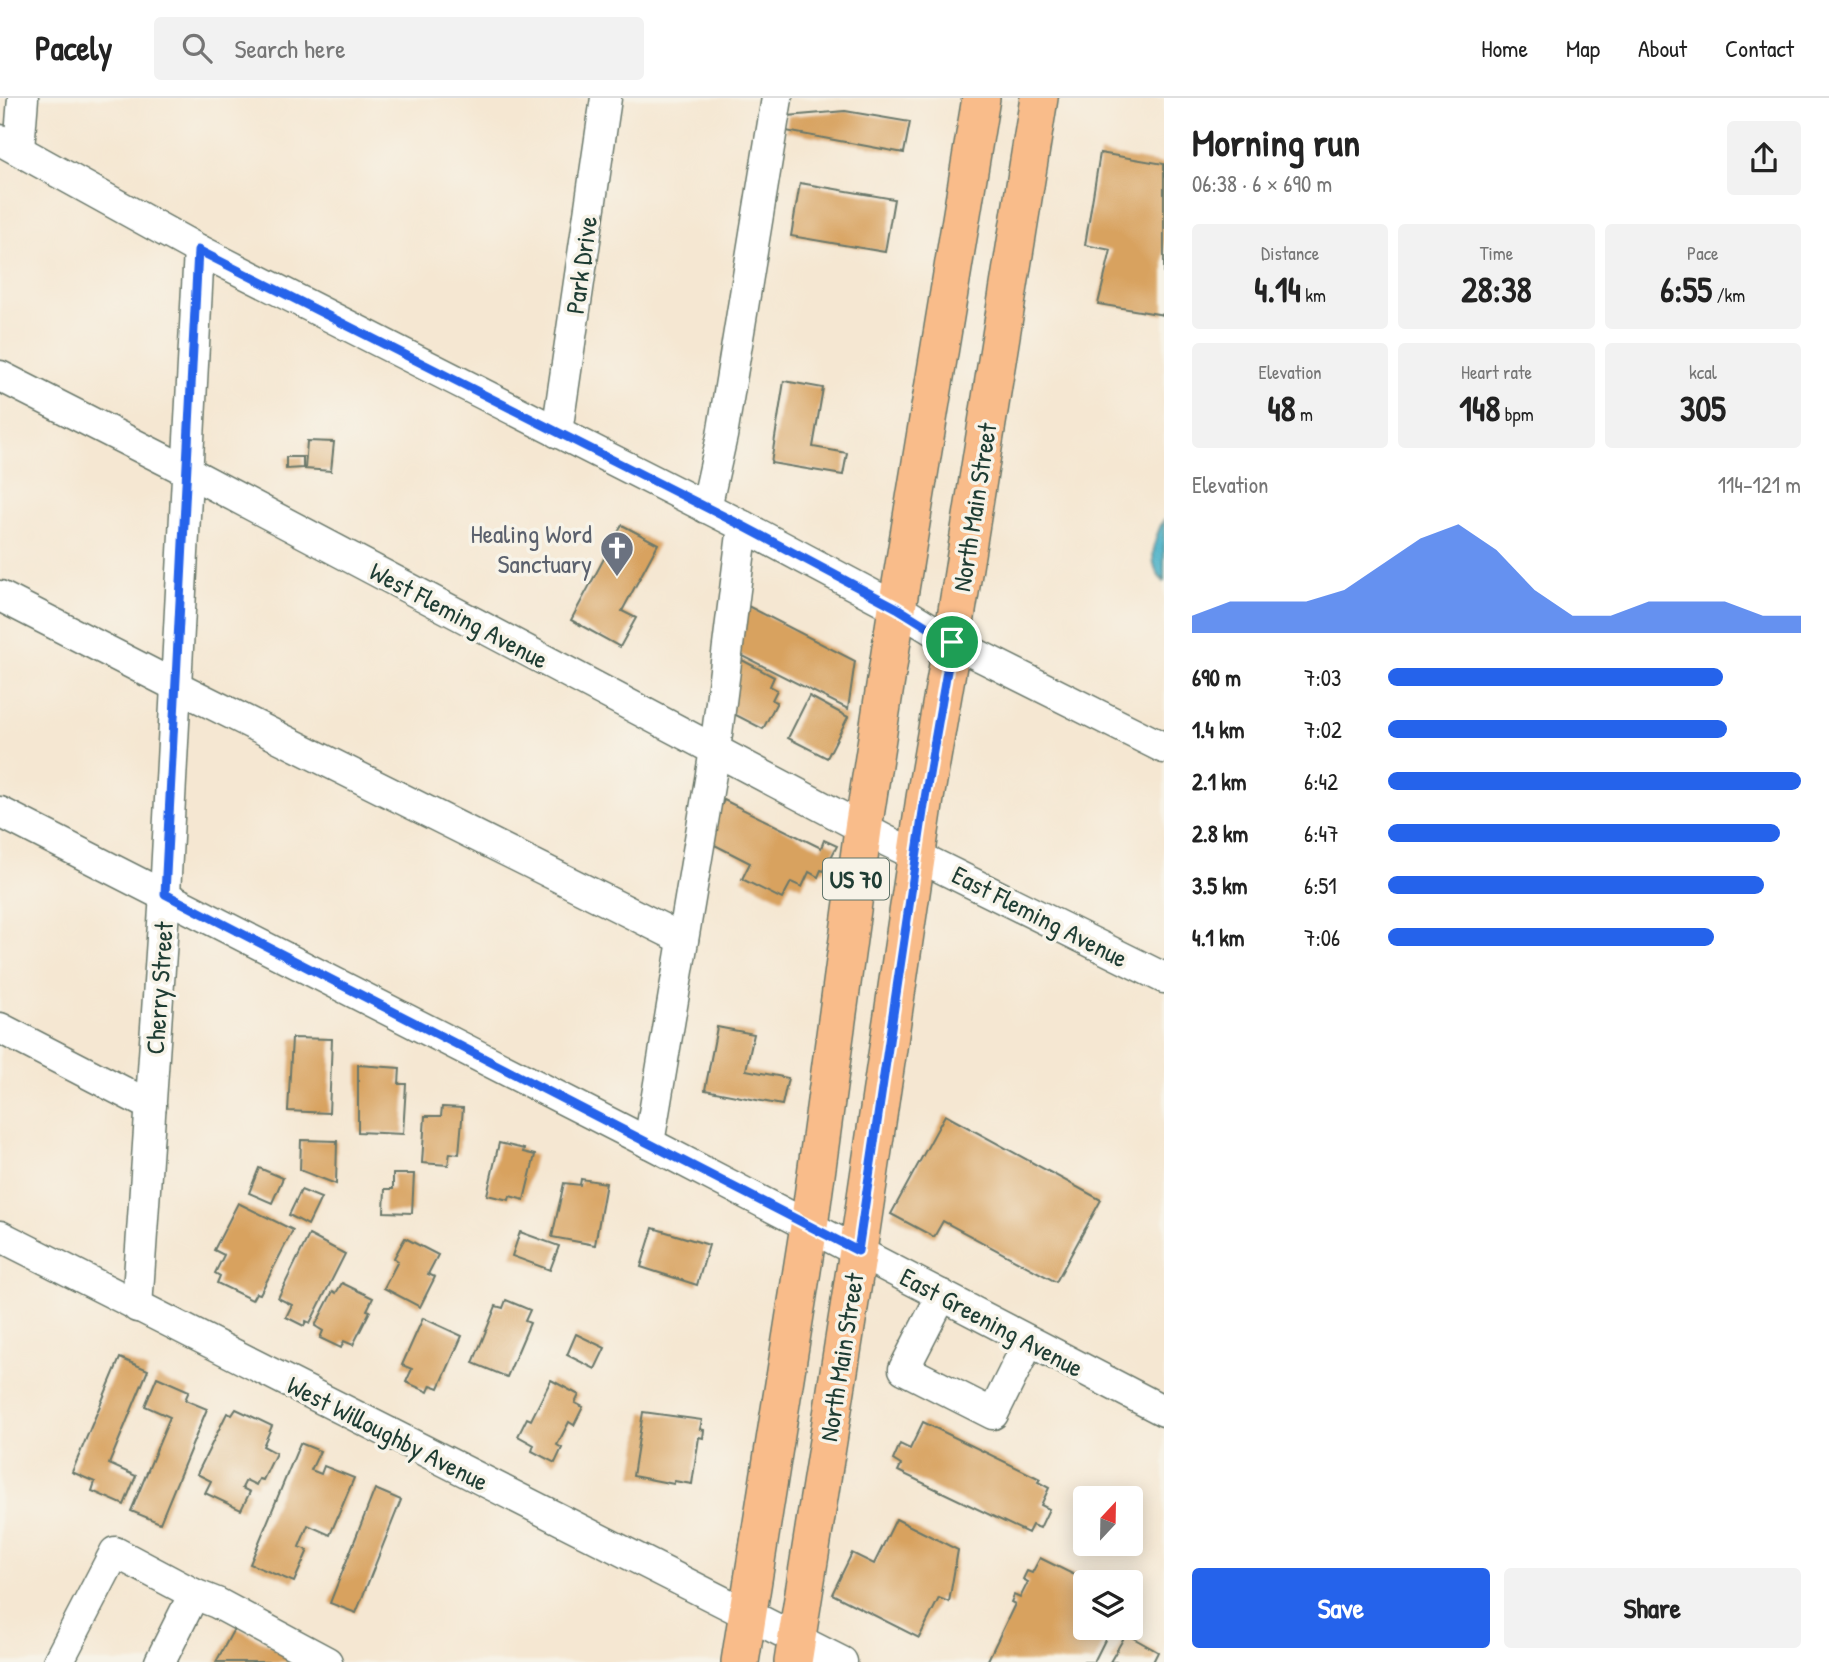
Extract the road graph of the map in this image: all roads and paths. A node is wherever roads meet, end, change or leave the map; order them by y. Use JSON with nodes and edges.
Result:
{"nodes":[{"id":1,"x":23,"y":98,"type":"edge"},
{"id":2,"x":606,"y":98,"type":"edge"},
{"id":3,"x":777,"y":98,"type":"edge"},
{"id":4,"x":981,"y":98,"type":"edge"},
{"id":5,"x":1039,"y":98,"type":"edge"},
{"id":6,"x":9,"y":144,"type":"edge"},
{"id":7,"x":198,"y":250,"type":"junction"},
{"id":8,"x":0,"y":376,"type":"edge"},
{"id":9,"x":557,"y":432,"type":"junction"},
{"id":10,"x":187,"y":471,"type":"junction"},
{"id":11,"x":706,"y":508,"type":"junction"},
{"id":12,"x":743,"y":526,"type":"junction"},
{"id":13,"x":0,"y":596,"type":"edge"},
{"id":14,"x":897,"y":608,"type":"junction"},
{"id":15,"x":952,"y":642,"type":"junction"},
{"id":16,"x":176,"y":686,"type":"junction"},
{"id":17,"x":1164,"y":748,"type":"edge"},
{"id":18,"x":715,"y":750,"type":"junction"},
{"id":19,"x":0,"y":812,"type":"edge"},
{"id":20,"x":863,"y":829,"type":"junction"},
{"id":21,"x":917,"y":854,"type":"junction"},
{"id":22,"x":165,"y":894,"type":"junction"},
{"id":23,"x":683,"y":939,"type":"junction"},
{"id":24,"x":1164,"y":978,"type":"edge"},
{"id":25,"x":0,"y":1028,"type":"edge"},
{"id":26,"x":151,"y":1106,"type":"junction"},
{"id":27,"x":649,"y":1143,"type":"junction"},
{"id":28,"x":815,"y":1229,"type":"junction"},
{"id":29,"x":0,"y":1236,"type":"edge"},
{"id":30,"x":858,"y":1251,"type":"junction"},
{"id":31,"x":942,"y":1295,"type":"junction"},
{"id":32,"x":137,"y":1307,"type":"junction"},
{"id":33,"x":1029,"y":1341,"type":"junction"},
{"id":34,"x":1164,"y":1411,"type":"edge"},
{"id":35,"x":194,"y":1594,"type":"junction"},
{"id":36,"x":779,"y":1636,"type":"edge"},
{"id":37,"x":58,"y":1662,"type":"edge"},
{"id":38,"x":160,"y":1662,"type":"edge"},
{"id":39,"x":327,"y":1662,"type":"edge"},
{"id":40,"x":740,"y":1662,"type":"edge"},
{"id":41,"x":842,"y":1662,"type":"edge"}],
"edges":[{"from":1,"to":6,"type":"street"},
{"from":2,"to":9,"type":"street","name":"Park Drive"},
{"from":3,"to":11,"type":"street"},
{"from":4,"to":14,"type":"main road","name":"North Main Street","number":"US 70"},
{"from":5,"to":15,"type":"main road","name":"North Main Street","number":"US 70"},
{"from":6,"to":7,"type":"street"},
{"from":7,"to":9,"type":"street"},
{"from":7,"to":10,"type":"street","name":"Cherry Street"},
{"from":8,"to":10,"type":"street","name":"West Fleming Avenue"},
{"from":9,"to":11,"type":"street"},
{"from":10,"to":16,"type":"street","name":"Cherry Street"},
{"from":10,"to":18,"type":"street","name":"West Fleming Avenue"},
{"from":11,"to":12,"type":"street"},
{"from":12,"to":14,"type":"street"},
{"from":12,"to":18,"type":"street"},
{"from":13,"to":16,"type":"street"},
{"from":14,"to":15,"type":"street"},
{"from":14,"to":20,"type":"main road","name":"North Main Street","number":"US 70"},
{"from":15,"to":17,"type":"street"},
{"from":15,"to":21,"type":"main road","name":"North Main Street","number":"US 70"},
{"from":16,"to":22,"type":"street","name":"Cherry Street"},
{"from":16,"to":23,"type":"street"},
{"from":18,"to":20,"type":"street","name":"West Fleming Avenue"},
{"from":18,"to":23,"type":"street"},
{"from":19,"to":22,"type":"street","name":"East Greening Avenue"},
{"from":20,"to":21,"type":"street","name":"West Fleming Avenue"},
{"from":20,"to":28,"type":"main road","name":"North Main Street","number":"US 70"},
{"from":21,"to":24,"type":"street","name":"East Fleming Avenue"},
{"from":21,"to":30,"type":"main road","name":"North Main Street","number":"US 70"},
{"from":22,"to":26,"type":"street","name":"Cherry Street"},
{"from":22,"to":27,"type":"street","name":"East Greening Avenue"},
{"from":23,"to":27,"type":"street"},
{"from":25,"to":26,"type":"street"},
{"from":26,"to":32,"type":"street","name":"Cherry Street"},
{"from":27,"to":28,"type":"street","name":"East Greening Avenue"},
{"from":28,"to":30,"type":"street","name":"East Greening Avenue"},
{"from":28,"to":36,"type":"main road","name":"North Main Street","number":"US 70"},
{"from":29,"to":32,"type":"street","name":"West Willoughby Avenue"},
{"from":30,"to":31,"type":"street","name":"East Greening Avenue"},
{"from":30,"to":36,"type":"main road","name":"North Main Street","number":"US 70"},
{"from":31,"to":33,"type":"street","name":"East Greening Avenue"},
{"from":31,"to":33,"type":"street"},
{"from":32,"to":36,"type":"street","name":"West Willoughby Avenue"},
{"from":33,"to":34,"type":"street","name":"East Greening Avenue"},
{"from":35,"to":37,"type":"street"},
{"from":35,"to":38,"type":"street"},
{"from":35,"to":39,"type":"street"},
{"from":36,"to":40,"type":"main road","name":"North Main Street","number":"US 70"},
{"from":36,"to":41,"type":"street","name":"West Willoughby Avenue"}]}
